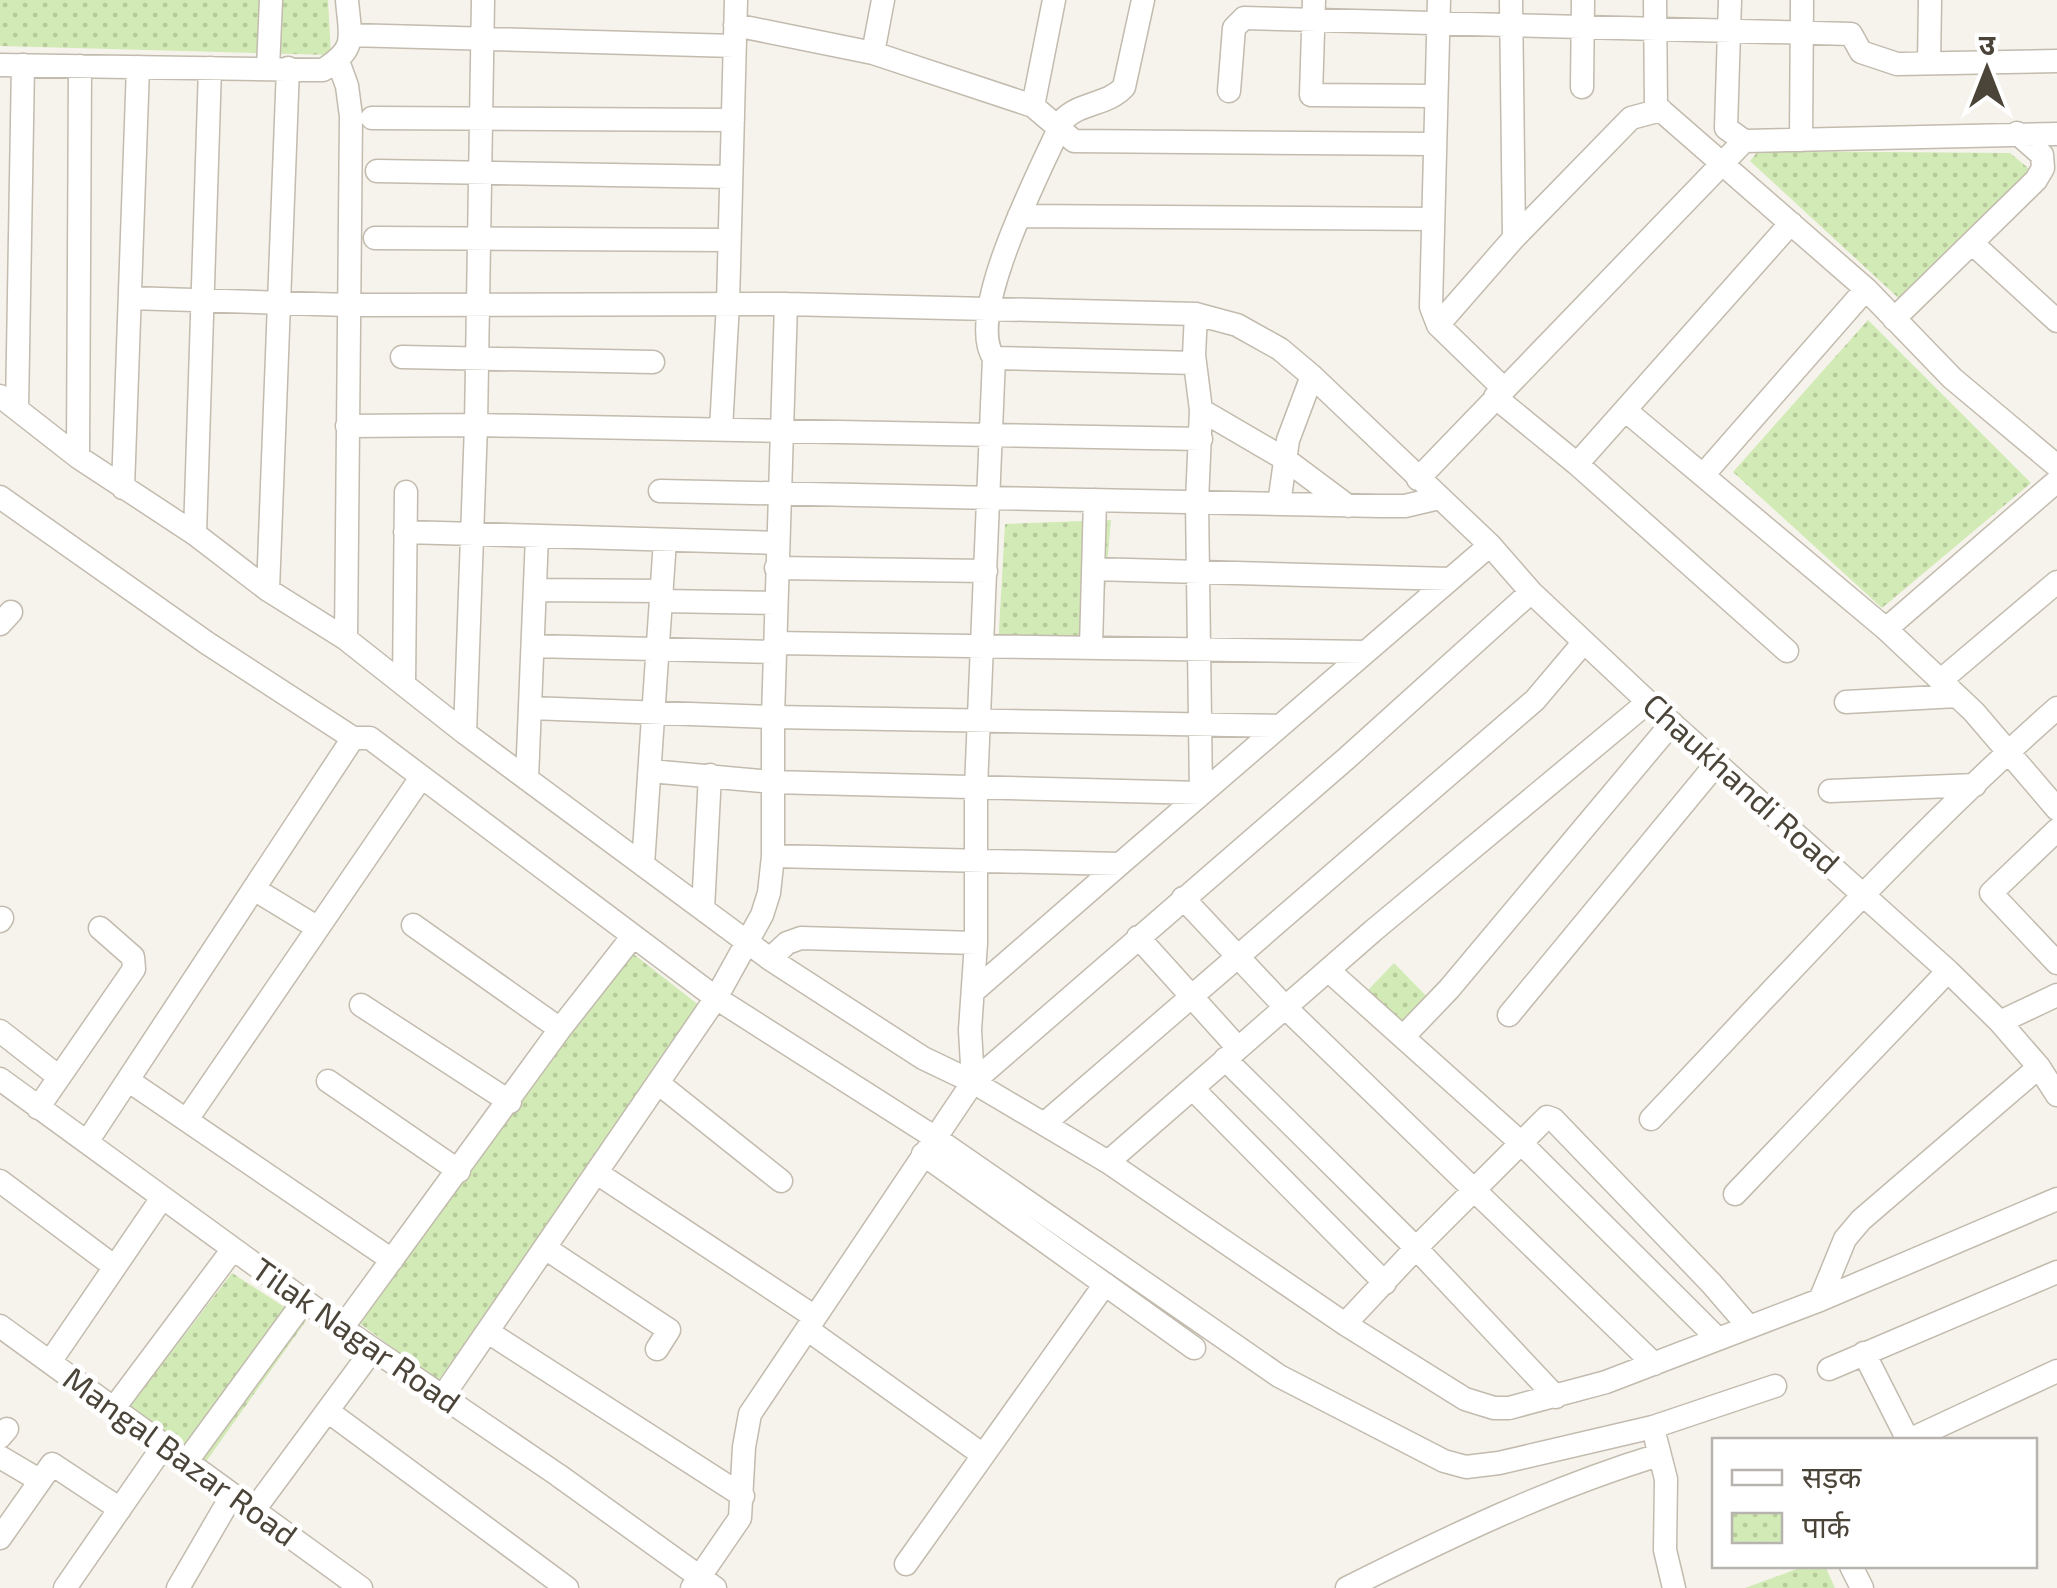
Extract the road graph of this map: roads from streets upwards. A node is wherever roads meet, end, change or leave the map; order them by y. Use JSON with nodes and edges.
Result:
{"nodes":[{"id":1,"x":271,"y":0,"type":"edge"},
{"id":2,"x":347,"y":0,"type":"edge"},
{"id":3,"x":483,"y":0,"type":"edge"},
{"id":4,"x":736,"y":0,"type":"edge"},
{"id":5,"x":883,"y":0,"type":"edge"},
{"id":6,"x":1054,"y":0,"type":"edge"},
{"id":7,"x":1143,"y":0,"type":"edge"},
{"id":8,"x":1438,"y":0,"type":"edge"},
{"id":9,"x":1511,"y":0,"type":"edge"},
{"id":10,"x":1583,"y":0,"type":"edge"},
{"id":11,"x":1656,"y":0,"type":"edge"},
{"id":12,"x":1730,"y":0,"type":"edge"},
{"id":13,"x":1802,"y":0,"type":"edge"},
{"id":14,"x":1930,"y":0,"type":"edge"},
{"id":15,"x":1314,"y":10,"type":"edge"},
{"id":16,"x":1438,"y":24,"type":"junction"},
{"id":17,"x":1510,"y":26,"type":"junction"},
{"id":18,"x":1582,"y":28,"type":"junction"},
{"id":19,"x":1654,"y":30,"type":"junction"},
{"id":20,"x":1730,"y":31,"type":"junction"},
{"id":21,"x":1801,"y":33,"type":"junction"},
{"id":22,"x":735,"y":35,"type":"junction"},
{"id":23,"x":350,"y":36,"type":"junction"},
{"id":24,"x":482,"y":40,"type":"junction"},
{"id":25,"x":872,"y":53,"type":"junction"},
{"id":26,"x":2057,"y":60,"type":"edge"},
{"id":27,"x":338,"y":61,"type":"junction"},
{"id":28,"x":1929,"y":63,"type":"junction"},
{"id":29,"x":11,"y":65,"type":"edge"},
{"id":30,"x":80,"y":66,"type":"junction"},
{"id":31,"x":138,"y":67,"type":"junction"},
{"id":32,"x":210,"y":68,"type":"junction"},
{"id":33,"x":278,"y":68,"type":"junction"},
{"id":34,"x":1582,"y":87,"type":"dead end"},
{"id":35,"x":1229,"y":91,"type":"dead end"},
{"id":36,"x":1436,"y":96,"type":"junction"},
{"id":37,"x":1033,"y":106,"type":"junction"},
{"id":38,"x":1661,"y":110,"type":"junction"},
{"id":39,"x":372,"y":118,"type":"dead end"},
{"id":40,"x":480,"y":118,"type":"junction"},
{"id":41,"x":732,"y":120,"type":"junction"},
{"id":42,"x":1059,"y":130,"type":"junction"},
{"id":43,"x":2017,"y":133,"type":"junction"},
{"id":44,"x":2057,"y":134,"type":"edge"},
{"id":45,"x":1801,"y":140,"type":"junction"},
{"id":46,"x":1744,"y":142,"type":"junction"},
{"id":47,"x":1435,"y":144,"type":"junction"},
{"id":48,"x":1723,"y":162,"type":"junction"},
{"id":49,"x":377,"y":171,"type":"dead end"},
{"id":50,"x":2050,"y":171,"type":"edge"},
{"id":51,"x":479,"y":173,"type":"junction"},
{"id":52,"x":731,"y":177,"type":"junction"},
{"id":53,"x":1019,"y":216,"type":"junction"},
{"id":54,"x":1433,"y":220,"type":"junction"},
{"id":55,"x":1791,"y":223,"type":"junction"},
{"id":56,"x":375,"y":238,"type":"dead end"},
{"id":57,"x":478,"y":238,"type":"junction"},
{"id":58,"x":1514,"y":238,"type":"junction"},
{"id":59,"x":730,"y":240,"type":"junction"},
{"id":60,"x":1973,"y":244,"type":"junction"},
{"id":61,"x":1866,"y":290,"type":"junction"},
{"id":62,"x":130,"y":298,"type":"junction"},
{"id":63,"x":202,"y":300,"type":"junction"},
{"id":64,"x":277,"y":303,"type":"junction"},
{"id":65,"x":476,"y":303,"type":"junction"},
{"id":66,"x":728,"y":303,"type":"junction"},
{"id":67,"x":786,"y":304,"type":"junction"},
{"id":68,"x":348,"y":306,"type":"junction"},
{"id":69,"x":990,"y":310,"type":"junction"},
{"id":70,"x":1196,"y":314,"type":"junction"},
{"id":71,"x":1894,"y":319,"type":"junction"},
{"id":72,"x":2057,"y":321,"type":"edge"},
{"id":73,"x":1438,"y":325,"type":"junction"},
{"id":74,"x":402,"y":357,"type":"dead end"},
{"id":75,"x":476,"y":357,"type":"junction"},
{"id":76,"x":994,"y":358,"type":"junction"},
{"id":77,"x":652,"y":362,"type":"dead end"},
{"id":78,"x":1195,"y":364,"type":"junction"},
{"id":79,"x":1312,"y":376,"type":"junction"},
{"id":80,"x":1499,"y":392,"type":"junction"},
{"id":81,"x":9,"y":402,"type":"edge"},
{"id":82,"x":1201,"y":410,"type":"junction"},
{"id":83,"x":1625,"y":410,"type":"junction"},
{"id":84,"x":476,"y":425,"type":"junction"},
{"id":85,"x":347,"y":426,"type":"junction"},
{"id":86,"x":721,"y":429,"type":"junction"},
{"id":87,"x":780,"y":430,"type":"junction"},
{"id":88,"x":992,"y":434,"type":"junction"},
{"id":89,"x":1201,"y":439,"type":"junction"},
{"id":90,"x":78,"y":457,"type":"junction"},
{"id":91,"x":1286,"y":459,"type":"junction"},
{"id":92,"x":1577,"y":464,"type":"junction"},
{"id":93,"x":2057,"y":466,"type":"edge"},
{"id":94,"x":1704,"y":474,"type":"junction"},
{"id":95,"x":1418,"y":479,"type":"junction"},
{"id":96,"x":2057,"y":480,"type":"edge"},
{"id":97,"x":123,"y":488,"type":"junction"},
{"id":98,"x":660,"y":491,"type":"dead end"},
{"id":99,"x":406,"y":492,"type":"dead end"},
{"id":100,"x":778,"y":494,"type":"junction"},
{"id":101,"x":0,"y":497,"type":"edge"},
{"id":102,"x":990,"y":498,"type":"junction"},
{"id":103,"x":1439,"y":498,"type":"junction"},
{"id":104,"x":1095,"y":500,"type":"junction"},
{"id":105,"x":1197,"y":502,"type":"junction"},
{"id":106,"x":1280,"y":504,"type":"junction"},
{"id":107,"x":1348,"y":506,"type":"junction"},
{"id":108,"x":405,"y":532,"type":"junction"},
{"id":109,"x":195,"y":534,"type":"junction"},
{"id":110,"x":472,"y":534,"type":"junction"},
{"id":111,"x":538,"y":536,"type":"junction"},
{"id":112,"x":666,"y":540,"type":"junction"},
{"id":113,"x":777,"y":543,"type":"junction"},
{"id":114,"x":1490,"y":545,"type":"junction"},
{"id":115,"x":776,"y":568,"type":"junction"},
{"id":116,"x":1093,"y":569,"type":"junction"},
{"id":117,"x":986,"y":571,"type":"junction"},
{"id":118,"x":1198,"y":572,"type":"junction"},
{"id":119,"x":1450,"y":579,"type":"junction"},
{"id":120,"x":2057,"y":582,"type":"edge"},
{"id":121,"x":268,"y":590,"type":"junction"},
{"id":122,"x":535,"y":590,"type":"junction"},
{"id":123,"x":1530,"y":592,"type":"junction"},
{"id":124,"x":662,"y":596,"type":"junction"},
{"id":125,"x":776,"y":603,"type":"junction"},
{"id":126,"x":1886,"y":630,"type":"junction"},
{"id":127,"x":346,"y":640,"type":"junction"},
{"id":128,"x":1584,"y":642,"type":"junction"},
{"id":129,"x":533,"y":646,"type":"junction"},
{"id":130,"x":982,"y":646,"type":"junction"},
{"id":131,"x":774,"y":647,"type":"junction"},
{"id":132,"x":1091,"y":647,"type":"junction"},
{"id":133,"x":659,"y":648,"type":"junction"},
{"id":134,"x":1199,"y":649,"type":"junction"},
{"id":135,"x":1787,"y":651,"type":"dead end"},
{"id":136,"x":1366,"y":652,"type":"junction"},
{"id":137,"x":404,"y":685,"type":"junction"},
{"id":138,"x":1948,"y":688,"type":"junction"},
{"id":139,"x":1648,"y":702,"type":"junction"},
{"id":140,"x":1846,"y":702,"type":"dead end"},
{"id":141,"x":530,"y":708,"type":"junction"},
{"id":142,"x":2057,"y":708,"type":"edge"},
{"id":143,"x":655,"y":713,"type":"junction"},
{"id":144,"x":773,"y":717,"type":"junction"},
{"id":145,"x":980,"y":718,"type":"junction"},
{"id":146,"x":1200,"y":724,"type":"junction"},
{"id":147,"x":1672,"y":724,"type":"junction"},
{"id":148,"x":1280,"y":726,"type":"junction"},
{"id":149,"x":465,"y":733,"type":"junction"},
{"id":150,"x":353,"y":738,"type":"junction"},
{"id":151,"x":2010,"y":750,"type":"junction"},
{"id":152,"x":1716,"y":763,"type":"junction"},
{"id":153,"x":650,"y":772,"type":"junction"},
{"id":154,"x":710,"y":775,"type":"junction"},
{"id":155,"x":420,"y":779,"type":"junction"},
{"id":156,"x":527,"y":779,"type":"junction"},
{"id":157,"x":772,"y":782,"type":"junction"},
{"id":158,"x":1974,"y":785,"type":"junction"},
{"id":159,"x":976,"y":788,"type":"junction"},
{"id":160,"x":1830,"y":791,"type":"dead end"},
{"id":161,"x":1201,"y":794,"type":"junction"},
{"id":162,"x":2057,"y":809,"type":"edge"},
{"id":163,"x":2057,"y":830,"type":"edge"},
{"id":164,"x":773,"y":856,"type":"junction"},
{"id":165,"x":978,"y":862,"type":"junction"},
{"id":166,"x":1120,"y":864,"type":"junction"},
{"id":167,"x":643,"y":865,"type":"junction"},
{"id":168,"x":254,"y":889,"type":"junction"},
{"id":169,"x":1864,"y":894,"type":"junction"},
{"id":170,"x":1182,"y":898,"type":"junction"},
{"id":171,"x":703,"y":910,"type":"junction"},
{"id":172,"x":414,"y":925,"type":"dead end"},
{"id":173,"x":100,"y":928,"type":"dead end"},
{"id":174,"x":318,"y":928,"type":"junction"},
{"id":175,"x":633,"y":936,"type":"junction"},
{"id":176,"x":1138,"y":937,"type":"junction"},
{"id":177,"x":746,"y":942,"type":"junction"},
{"id":178,"x":976,"y":943,"type":"junction"},
{"id":179,"x":1237,"y":956,"type":"junction"},
{"id":180,"x":770,"y":959,"type":"junction"},
{"id":181,"x":2057,"y":963,"type":"edge"},
{"id":182,"x":1328,"y":970,"type":"junction"},
{"id":183,"x":1948,"y":971,"type":"junction"},
{"id":184,"x":974,"y":991,"type":"junction"},
{"id":185,"x":2057,"y":994,"type":"edge"},
{"id":186,"x":1192,"y":996,"type":"junction"},
{"id":187,"x":716,"y":998,"type":"junction"},
{"id":188,"x":361,"y":1005,"type":"dead end"},
{"id":189,"x":1286,"y":1008,"type":"junction"},
{"id":190,"x":1509,"y":1015,"type":"dead end"},
{"id":191,"x":2000,"y":1022,"type":"junction"},
{"id":192,"x":560,"y":1029,"type":"junction"},
{"id":193,"x":0,"y":1032,"type":"edge"},
{"id":194,"x":1403,"y":1037,"type":"junction"},
{"id":195,"x":1231,"y":1053,"type":"junction"},
{"id":196,"x":2038,"y":1066,"type":"junction"},
{"id":197,"x":59,"y":1076,"type":"junction"},
{"id":198,"x":0,"y":1080,"type":"edge"},
{"id":199,"x":129,"y":1081,"type":"junction"},
{"id":200,"x":328,"y":1081,"type":"dead end"},
{"id":201,"x":972,"y":1082,"type":"junction"},
{"id":202,"x":658,"y":1083,"type":"junction"},
{"id":203,"x":1192,"y":1090,"type":"junction"},
{"id":204,"x":2057,"y":1095,"type":"edge"},
{"id":205,"x":510,"y":1102,"type":"junction"},
{"id":206,"x":38,"y":1108,"type":"junction"},
{"id":207,"x":188,"y":1118,"type":"junction"},
{"id":208,"x":1651,"y":1119,"type":"dead end"},
{"id":209,"x":1044,"y":1124,"type":"junction"},
{"id":210,"x":87,"y":1142,"type":"junction"},
{"id":211,"x":1520,"y":1142,"type":"junction"},
{"id":212,"x":928,"y":1145,"type":"junction"},
{"id":213,"x":1108,"y":1162,"type":"junction"},
{"id":214,"x":459,"y":1171,"type":"junction"},
{"id":215,"x":597,"y":1173,"type":"junction"},
{"id":216,"x":0,"y":1180,"type":"edge"},
{"id":217,"x":780,"y":1181,"type":"dead end"},
{"id":218,"x":1473,"y":1190,"type":"junction"},
{"id":219,"x":1735,"y":1194,"type":"dead end"},
{"id":220,"x":162,"y":1198,"type":"junction"},
{"id":221,"x":2057,"y":1198,"type":"edge"},
{"id":222,"x":545,"y":1248,"type":"junction"},
{"id":223,"x":1416,"y":1248,"type":"junction"},
{"id":224,"x":233,"y":1249,"type":"junction"},
{"id":225,"x":392,"y":1260,"type":"junction"},
{"id":226,"x":115,"y":1266,"type":"junction"},
{"id":227,"x":2057,"y":1272,"type":"edge"},
{"id":228,"x":1385,"y":1282,"type":"junction"},
{"id":229,"x":1105,"y":1284,"type":"junction"},
{"id":230,"x":1820,"y":1300,"type":"junction"},
{"id":231,"x":304,"y":1301,"type":"junction"},
{"id":232,"x":811,"y":1323,"type":"junction"},
{"id":233,"x":1345,"y":1324,"type":"junction"},
{"id":234,"x":0,"y":1326,"type":"edge"},
{"id":235,"x":1749,"y":1327,"type":"junction"},
{"id":236,"x":342,"y":1328,"type":"junction"},
{"id":237,"x":488,"y":1332,"type":"junction"},
{"id":238,"x":1718,"y":1340,"type":"junction"},
{"id":239,"x":1194,"y":1348,"type":"dead end"},
{"id":240,"x":373,"y":1349,"type":"junction"},
{"id":241,"x":657,"y":1350,"type":"dead end"},
{"id":242,"x":1864,"y":1353,"type":"junction"},
{"id":243,"x":50,"y":1362,"type":"junction"},
{"id":244,"x":1654,"y":1364,"type":"junction"},
{"id":245,"x":1829,"y":1369,"type":"dead end"},
{"id":246,"x":2057,"y":1372,"type":"edge"},
{"id":247,"x":1775,"y":1386,"type":"dead end"},
{"id":248,"x":443,"y":1396,"type":"junction"},
{"id":249,"x":1556,"y":1397,"type":"junction"},
{"id":250,"x":114,"y":1408,"type":"junction"},
{"id":251,"x":329,"y":1412,"type":"junction"},
{"id":252,"x":1652,"y":1427,"type":"junction"},
{"id":253,"x":1908,"y":1438,"type":"edge"},
{"id":254,"x":1913,"y":1438,"type":"edge"},
{"id":255,"x":164,"y":1446,"type":"junction"},
{"id":256,"x":983,"y":1455,"type":"junction"},
{"id":257,"x":1660,"y":1455,"type":"junction"},
{"id":258,"x":0,"y":1457,"type":"edge"},
{"id":259,"x":186,"y":1462,"type":"junction"},
{"id":260,"x":40,"y":1480,"type":"junction"},
{"id":261,"x":232,"y":1494,"type":"junction"},
{"id":262,"x":743,"y":1496,"type":"junction"},
{"id":263,"x":120,"y":1509,"type":"junction"},
{"id":264,"x":254,"y":1510,"type":"junction"},
{"id":265,"x":0,"y":1538,"type":"edge"},
{"id":266,"x":906,"y":1564,"type":"dead end"},
{"id":267,"x":183,"y":1581,"type":"edge"},
{"id":268,"x":702,"y":1585,"type":"edge"},
{"id":269,"x":65,"y":1588,"type":"edge"},
{"id":270,"x":208,"y":1588,"type":"edge"},
{"id":271,"x":360,"y":1588,"type":"edge"},
{"id":272,"x":567,"y":1588,"type":"edge"},
{"id":273,"x":1347,"y":1588,"type":"edge"},
{"id":274,"x":1674,"y":1588,"type":"edge"}],
"edges":[{"from":1,"to":33,"type":"street"},
{"from":2,"to":23,"type":"street"},
{"from":3,"to":24,"type":"street"},
{"from":4,"to":22,"type":"street"},
{"from":5,"to":25,"type":"street"},
{"from":6,"to":37,"type":"street"},
{"from":7,"to":42,"type":"street"},
{"from":8,"to":16,"type":"street"},
{"from":9,"to":17,"type":"street"},
{"from":10,"to":18,"type":"street"},
{"from":11,"to":19,"type":"street"},
{"from":12,"to":20,"type":"street"},
{"from":13,"to":21,"type":"street"},
{"from":14,"to":28,"type":"street"},
{"from":15,"to":16,"type":"street"},
{"from":15,"to":35,"type":"street"},
{"from":15,"to":36,"type":"street"},
{"from":16,"to":17,"type":"street"},
{"from":16,"to":36,"type":"street"},
{"from":17,"to":18,"type":"street"},
{"from":17,"to":58,"type":"street"},
{"from":18,"to":19,"type":"street"},
{"from":18,"to":34,"type":"street"},
{"from":19,"to":20,"type":"street"},
{"from":19,"to":38,"type":"street"},
{"from":20,"to":21,"type":"street"},
{"from":20,"to":46,"type":"street"},
{"from":21,"to":28,"type":"street"},
{"from":21,"to":45,"type":"street"},
{"from":22,"to":24,"type":"street"},
{"from":22,"to":25,"type":"street"},
{"from":22,"to":41,"type":"street"},
{"from":23,"to":24,"type":"street"},
{"from":23,"to":27,"type":"street"},
{"from":24,"to":40,"type":"street"},
{"from":25,"to":37,"type":"street"},
{"from":26,"to":28,"type":"street"},
{"from":27,"to":33,"type":"street"},
{"from":27,"to":68,"type":"street"},
{"from":29,"to":30,"type":"street"},
{"from":29,"to":81,"type":"street"},
{"from":30,"to":31,"type":"street"},
{"from":30,"to":90,"type":"street"},
{"from":31,"to":32,"type":"street"},
{"from":31,"to":62,"type":"street"},
{"from":32,"to":33,"type":"street"},
{"from":32,"to":63,"type":"street"},
{"from":33,"to":64,"type":"street"},
{"from":36,"to":47,"type":"street"},
{"from":37,"to":42,"type":"street"},
{"from":38,"to":48,"type":"street"},
{"from":38,"to":58,"type":"street"},
{"from":39,"to":40,"type":"street"},
{"from":40,"to":41,"type":"street"},
{"from":40,"to":51,"type":"street"},
{"from":41,"to":52,"type":"street"},
{"from":42,"to":47,"type":"street"},
{"from":42,"to":53,"type":"street"},
{"from":43,"to":44,"type":"street"},
{"from":43,"to":45,"type":"street"},
{"from":43,"to":50,"type":"street"},
{"from":45,"to":46,"type":"street"},
{"from":46,"to":48,"type":"street"},
{"from":47,"to":54,"type":"street"},
{"from":48,"to":55,"type":"street"},
{"from":48,"to":80,"type":"street"},
{"from":49,"to":51,"type":"street"},
{"from":50,"to":60,"type":"street"},
{"from":51,"to":52,"type":"street"},
{"from":51,"to":57,"type":"street"},
{"from":52,"to":59,"type":"street"},
{"from":53,"to":54,"type":"street"},
{"from":53,"to":69,"type":"street"},
{"from":54,"to":73,"type":"street"},
{"from":55,"to":61,"type":"street"},
{"from":55,"to":83,"type":"street"},
{"from":56,"to":57,"type":"street"},
{"from":57,"to":59,"type":"street"},
{"from":57,"to":65,"type":"street"},
{"from":58,"to":73,"type":"street"},
{"from":59,"to":66,"type":"street"},
{"from":60,"to":71,"type":"street"},
{"from":60,"to":72,"type":"street"},
{"from":61,"to":71,"type":"street"},
{"from":61,"to":94,"type":"street"},
{"from":62,"to":63,"type":"street","name":"Chaukhandi Road"},
{"from":62,"to":97,"type":"street"},
{"from":63,"to":64,"type":"street","name":"Chaukhandi Road"},
{"from":63,"to":109,"type":"street"},
{"from":64,"to":68,"type":"street","name":"Chaukhandi Road"},
{"from":64,"to":121,"type":"street"},
{"from":65,"to":66,"type":"street","name":"Chaukhandi Road"},
{"from":65,"to":68,"type":"street","name":"Chaukhandi Road"},
{"from":65,"to":75,"type":"street"},
{"from":66,"to":67,"type":"street","name":"Chaukhandi Road"},
{"from":66,"to":86,"type":"street"},
{"from":67,"to":69,"type":"street","name":"Chaukhandi Road"},
{"from":67,"to":87,"type":"street"},
{"from":68,"to":85,"type":"street"},
{"from":69,"to":70,"type":"street","name":"Chaukhandi Road"},
{"from":69,"to":76,"type":"street"},
{"from":70,"to":78,"type":"street"},
{"from":70,"to":79,"type":"street","name":"Chaukhandi Road"},
{"from":71,"to":93,"type":"street"},
{"from":73,"to":80,"type":"street"},
{"from":74,"to":75,"type":"street"},
{"from":75,"to":77,"type":"street"},
{"from":75,"to":84,"type":"street"},
{"from":76,"to":78,"type":"street"},
{"from":76,"to":88,"type":"street"},
{"from":78,"to":82,"type":"street"},
{"from":79,"to":91,"type":"street"},
{"from":79,"to":95,"type":"street","name":"Chaukhandi Road"},
{"from":80,"to":92,"type":"street"},
{"from":80,"to":95,"type":"street"},
{"from":81,"to":90,"type":"street"},
{"from":82,"to":89,"type":"street"},
{"from":82,"to":91,"type":"street"},
{"from":83,"to":92,"type":"street"},
{"from":83,"to":94,"type":"street"},
{"from":84,"to":85,"type":"street"},
{"from":84,"to":86,"type":"street"},
{"from":84,"to":110,"type":"street"},
{"from":85,"to":127,"type":"street"},
{"from":86,"to":87,"type":"street"},
{"from":87,"to":88,"type":"street"},
{"from":87,"to":100,"type":"street"},
{"from":88,"to":89,"type":"street"},
{"from":88,"to":102,"type":"street"},
{"from":89,"to":105,"type":"street"},
{"from":90,"to":97,"type":"street"},
{"from":91,"to":106,"type":"street"},
{"from":91,"to":107,"type":"street"},
{"from":92,"to":135,"type":"street"},
{"from":94,"to":126,"type":"street"},
{"from":95,"to":103,"type":"street","name":"Chaukhandi Road"},
{"from":96,"to":126,"type":"street"},
{"from":97,"to":109,"type":"street"},
{"from":98,"to":100,"type":"street"},
{"from":99,"to":108,"type":"street"},
{"from":100,"to":102,"type":"street"},
{"from":100,"to":113,"type":"street"},
{"from":101,"to":150,"type":"street"},
{"from":102,"to":104,"type":"street"},
{"from":102,"to":117,"type":"street"},
{"from":103,"to":107,"type":"street"},
{"from":103,"to":114,"type":"street","name":"Chaukhandi Road"},
{"from":104,"to":105,"type":"street"},
{"from":104,"to":116,"type":"street"},
{"from":105,"to":106,"type":"street"},
{"from":105,"to":118,"type":"street"},
{"from":106,"to":107,"type":"street"},
{"from":108,"to":110,"type":"street"},
{"from":108,"to":137,"type":"street"},
{"from":109,"to":121,"type":"street"},
{"from":110,"to":111,"type":"street"},
{"from":110,"to":149,"type":"street"},
{"from":111,"to":112,"type":"street"},
{"from":111,"to":122,"type":"street"},
{"from":112,"to":113,"type":"street"},
{"from":112,"to":124,"type":"street"},
{"from":113,"to":115,"type":"street"},
{"from":114,"to":119,"type":"street"},
{"from":114,"to":123,"type":"street","name":"Chaukhandi Road"},
{"from":115,"to":117,"type":"street"},
{"from":115,"to":125,"type":"street"},
{"from":116,"to":118,"type":"street"},
{"from":116,"to":132,"type":"street"},
{"from":117,"to":130,"type":"street"},
{"from":118,"to":119,"type":"street"},
{"from":118,"to":134,"type":"street"},
{"from":119,"to":136,"type":"street"},
{"from":120,"to":138,"type":"street"},
{"from":121,"to":127,"type":"street"},
{"from":122,"to":124,"type":"street"},
{"from":122,"to":129,"type":"street"},
{"from":123,"to":128,"type":"street","name":"Chaukhandi Road"},
{"from":123,"to":170,"type":"street"},
{"from":124,"to":125,"type":"street"},
{"from":124,"to":133,"type":"street"},
{"from":125,"to":131,"type":"street"},
{"from":126,"to":138,"type":"street"},
{"from":127,"to":137,"type":"street"},
{"from":128,"to":139,"type":"street","name":"Chaukhandi Road"},
{"from":128,"to":179,"type":"street"},
{"from":129,"to":133,"type":"street"},
{"from":129,"to":141,"type":"street"},
{"from":130,"to":131,"type":"street"},
{"from":130,"to":132,"type":"street"},
{"from":130,"to":145,"type":"street"},
{"from":131,"to":133,"type":"street"},
{"from":131,"to":144,"type":"street"},
{"from":132,"to":134,"type":"street"},
{"from":133,"to":143,"type":"street"},
{"from":134,"to":136,"type":"street"},
{"from":134,"to":146,"type":"street"},
{"from":136,"to":148,"type":"street"},
{"from":137,"to":149,"type":"street"},
{"from":138,"to":140,"type":"street"},
{"from":138,"to":151,"type":"street"},
{"from":139,"to":147,"type":"street","name":"Chaukhandi Road"},
{"from":139,"to":182,"type":"street"},
{"from":141,"to":143,"type":"street"},
{"from":141,"to":156,"type":"street"},
{"from":142,"to":151,"type":"street"},
{"from":143,"to":144,"type":"street"},
{"from":143,"to":153,"type":"street"},
{"from":144,"to":145,"type":"street"},
{"from":144,"to":157,"type":"street"},
{"from":145,"to":146,"type":"street"},
{"from":145,"to":159,"type":"street"},
{"from":146,"to":148,"type":"street"},
{"from":146,"to":161,"type":"street"},
{"from":147,"to":152,"type":"street","name":"Chaukhandi Road"},
{"from":147,"to":194,"type":"street"},
{"from":148,"to":161,"type":"street"},
{"from":149,"to":156,"type":"street"},
{"from":150,"to":155,"type":"street"},
{"from":150,"to":168,"type":"street"},
{"from":151,"to":158,"type":"street"},
{"from":151,"to":162,"type":"street"},
{"from":152,"to":169,"type":"street","name":"Chaukhandi Road"},
{"from":152,"to":190,"type":"street"},
{"from":153,"to":154,"type":"street"},
{"from":153,"to":167,"type":"street"},
{"from":154,"to":157,"type":"street"},
{"from":154,"to":171,"type":"street"},
{"from":155,"to":174,"type":"street"},
{"from":155,"to":175,"type":"street"},
{"from":156,"to":167,"type":"street"},
{"from":157,"to":159,"type":"street"},
{"from":157,"to":164,"type":"street"},
{"from":158,"to":160,"type":"street"},
{"from":158,"to":169,"type":"street"},
{"from":159,"to":161,"type":"street"},
{"from":159,"to":165,"type":"street"},
{"from":161,"to":166,"type":"street"},
{"from":163,"to":181,"type":"street"},
{"from":164,"to":165,"type":"street"},
{"from":164,"to":177,"type":"street"},
{"from":165,"to":166,"type":"street"},
{"from":165,"to":178,"type":"street"},
{"from":166,"to":184,"type":"street"},
{"from":167,"to":171,"type":"street"},
{"from":168,"to":174,"type":"street"},
{"from":168,"to":199,"type":"street"},
{"from":169,"to":183,"type":"street","name":"Chaukhandi Road"},
{"from":169,"to":208,"type":"street"},
{"from":170,"to":176,"type":"street"},
{"from":170,"to":179,"type":"street"},
{"from":171,"to":177,"type":"street"},
{"from":172,"to":192,"type":"street"},
{"from":173,"to":197,"type":"street"},
{"from":174,"to":207,"type":"street"},
{"from":175,"to":187,"type":"street"},
{"from":175,"to":192,"type":"street"},
{"from":176,"to":186,"type":"street"},
{"from":176,"to":201,"type":"street"},
{"from":177,"to":180,"type":"street"},
{"from":177,"to":187,"type":"street"},
{"from":178,"to":180,"type":"street"},
{"from":178,"to":184,"type":"street"},
{"from":179,"to":186,"type":"street"},
{"from":179,"to":189,"type":"street"},
{"from":180,"to":201,"type":"street"},
{"from":182,"to":189,"type":"street"},
{"from":182,"to":194,"type":"street"},
{"from":183,"to":191,"type":"street","name":"Chaukhandi Road"},
{"from":183,"to":219,"type":"street"},
{"from":184,"to":201,"type":"street"},
{"from":185,"to":191,"type":"street"},
{"from":186,"to":195,"type":"street"},
{"from":186,"to":209,"type":"street"},
{"from":187,"to":202,"type":"street"},
{"from":187,"to":212,"type":"street"},
{"from":188,"to":205,"type":"street"},
{"from":189,"to":195,"type":"street"},
{"from":189,"to":218,"type":"street"},
{"from":191,"to":196,"type":"street","name":"Chaukhandi Road"},
{"from":192,"to":205,"type":"street"},
{"from":193,"to":197,"type":"street"},
{"from":194,"to":211,"type":"street"},
{"from":195,"to":203,"type":"street"},
{"from":195,"to":223,"type":"street"},
{"from":196,"to":204,"type":"street","name":"Chaukhandi Road"},
{"from":196,"to":230,"type":"street"},
{"from":197,"to":206,"type":"street"},
{"from":198,"to":206,"type":"street","name":"Tilak Nagar Road"},
{"from":199,"to":207,"type":"street"},
{"from":199,"to":210,"type":"street"},
{"from":200,"to":214,"type":"street"},
{"from":201,"to":209,"type":"street"},
{"from":201,"to":212,"type":"street"},
{"from":202,"to":215,"type":"street"},
{"from":202,"to":217,"type":"street"},
{"from":203,"to":213,"type":"street"},
{"from":203,"to":228,"type":"street"},
{"from":205,"to":214,"type":"street"},
{"from":206,"to":210,"type":"street","name":"Tilak Nagar Road"},
{"from":207,"to":225,"type":"street"},
{"from":209,"to":213,"type":"street"},
{"from":210,"to":220,"type":"street","name":"Tilak Nagar Road"},
{"from":211,"to":218,"type":"street"},
{"from":211,"to":235,"type":"street"},
{"from":211,"to":238,"type":"street"},
{"from":212,"to":229,"type":"street"},
{"from":212,"to":232,"type":"street"},
{"from":212,"to":252,"type":"street"},
{"from":213,"to":233,"type":"street"},
{"from":214,"to":225,"type":"street"},
{"from":215,"to":222,"type":"street"},
{"from":215,"to":232,"type":"street"},
{"from":216,"to":226,"type":"street"},
{"from":218,"to":223,"type":"street"},
{"from":218,"to":244,"type":"street"},
{"from":220,"to":224,"type":"street","name":"Tilak Nagar Road"},
{"from":220,"to":226,"type":"street"},
{"from":221,"to":230,"type":"street"},
{"from":222,"to":237,"type":"street"},
{"from":222,"to":241,"type":"street"},
{"from":223,"to":228,"type":"street"},
{"from":223,"to":249,"type":"street"},
{"from":224,"to":231,"type":"street","name":"Tilak Nagar Road"},
{"from":224,"to":250,"type":"street"},
{"from":225,"to":236,"type":"street"},
{"from":226,"to":243,"type":"street"},
{"from":227,"to":242,"type":"street"},
{"from":228,"to":233,"type":"street"},
{"from":229,"to":239,"type":"street"},
{"from":229,"to":256,"type":"street"},
{"from":230,"to":235,"type":"street"},
{"from":231,"to":236,"type":"street","name":"Tilak Nagar Road"},
{"from":231,"to":259,"type":"street"},
{"from":232,"to":256,"type":"street"},
{"from":232,"to":262,"type":"street"},
{"from":233,"to":249,"type":"street"},
{"from":234,"to":243,"type":"street","name":"Mangal Bazar Road"},
{"from":235,"to":238,"type":"street"},
{"from":236,"to":240,"type":"street","name":"Tilak Nagar Road"},
{"from":237,"to":248,"type":"street"},
{"from":237,"to":262,"type":"street"},
{"from":238,"to":244,"type":"street"},
{"from":240,"to":248,"type":"street","name":"Tilak Nagar Road"},
{"from":240,"to":251,"type":"street"},
{"from":242,"to":245,"type":"street"},
{"from":242,"to":253,"type":"street"},
{"from":243,"to":250,"type":"street","name":"Mangal Bazar Road"},
{"from":244,"to":249,"type":"street"},
{"from":246,"to":254,"type":"street"},
{"from":247,"to":252,"type":"street"},
{"from":248,"to":268,"type":"street","name":"Tilak Nagar Road"},
{"from":250,"to":255,"type":"street","name":"Mangal Bazar Road"},
{"from":251,"to":264,"type":"street"},
{"from":251,"to":272,"type":"street"},
{"from":252,"to":257,"type":"street"},
{"from":255,"to":259,"type":"street","name":"Mangal Bazar Road"},
{"from":255,"to":263,"type":"street"},
{"from":256,"to":266,"type":"street"},
{"from":257,"to":273,"type":"street"},
{"from":257,"to":274,"type":"street"},
{"from":258,"to":260,"type":"street"},
{"from":259,"to":261,"type":"street","name":"Mangal Bazar Road"},
{"from":260,"to":263,"type":"street"},
{"from":260,"to":265,"type":"street"},
{"from":261,"to":264,"type":"street","name":"Mangal Bazar Road"},
{"from":261,"to":267,"type":"street"},
{"from":262,"to":268,"type":"street"},
{"from":263,"to":269,"type":"street"},
{"from":264,"to":271,"type":"street","name":"Mangal Bazar Road"},
{"from":267,"to":270,"type":"street"}]}
